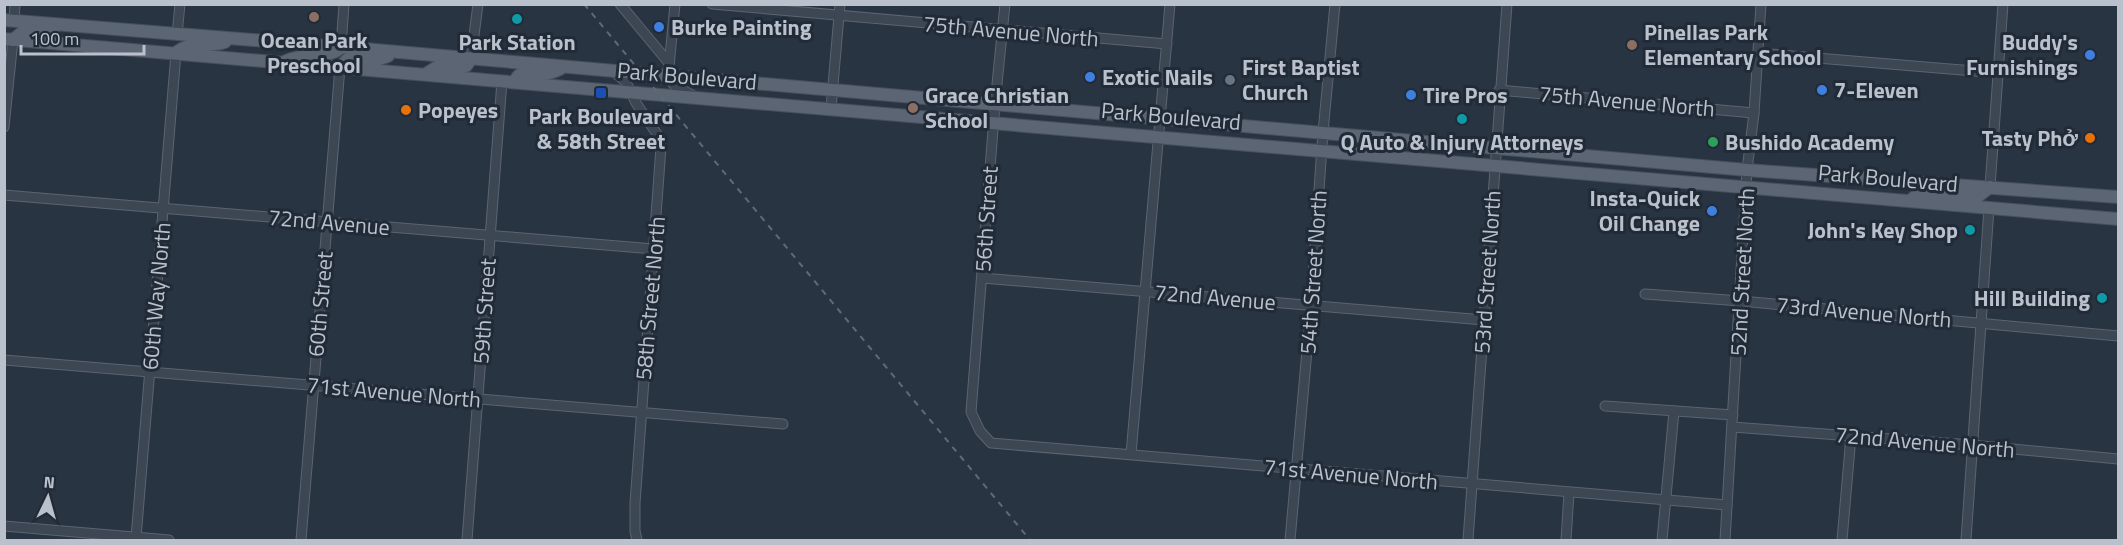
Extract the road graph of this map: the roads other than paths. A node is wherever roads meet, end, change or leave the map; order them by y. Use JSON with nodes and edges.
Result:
{"nodes":[{"id":1,"x":15,"y":4,"type":"edge"},
{"id":2,"x":180,"y":4,"type":"edge"},
{"id":3,"x":344,"y":4,"type":"edge"},
{"id":4,"x":478,"y":4,"type":"edge"},
{"id":5,"x":620,"y":4,"type":"edge"},
{"id":6,"x":675,"y":4,"type":"edge"},
{"id":7,"x":712,"y":4,"type":"edge"},
{"id":8,"x":840,"y":4,"type":"edge"},
{"id":9,"x":1005,"y":4,"type":"edge"},
{"id":10,"x":1170,"y":4,"type":"edge"},
{"id":11,"x":1335,"y":4,"type":"edge"},
{"id":12,"x":1507,"y":4,"type":"edge"},
{"id":13,"x":1761,"y":4,"type":"edge"},
{"id":14,"x":2003,"y":4,"type":"edge"},
{"id":15,"x":839,"y":16,"type":"junction"},
{"id":16,"x":8,"y":22,"type":"edge"},
{"id":17,"x":66,"y":25,"type":"junction"},
{"id":18,"x":1003,"y":30,"type":"junction"},
{"id":19,"x":177,"y":35,"type":"junction"},
{"id":20,"x":8,"y":39,"type":"edge"},
{"id":21,"x":231,"y":39,"type":"junction"},
{"id":22,"x":1167,"y":44,"type":"junction"},
{"id":23,"x":341,"y":47,"type":"junction"},
{"id":24,"x":124,"y":49,"type":"junction"},
{"id":25,"x":392,"y":52,"type":"junction"},
{"id":26,"x":1758,"y":53,"type":"junction"},
{"id":27,"x":176,"y":54,"type":"junction"},
{"id":28,"x":471,"y":59,"type":"junction"},
{"id":29,"x":282,"y":63,"type":"junction"},
{"id":30,"x":669,"y":63,"type":"junction"},
{"id":31,"x":340,"y":67,"type":"junction"},
{"id":32,"x":564,"y":67,"type":"junction"},
{"id":33,"x":613,"y":71,"type":"junction"},
{"id":34,"x":1998,"y":73,"type":"junction"},
{"id":35,"x":426,"y":74,"type":"junction"},
{"id":36,"x":668,"y":76,"type":"junction"},
{"id":37,"x":508,"y":81,"type":"junction"},
{"id":38,"x":832,"y":90,"type":"junction"},
{"id":39,"x":1500,"y":90,"type":"junction"},
{"id":40,"x":632,"y":92,"type":"junction"},
{"id":41,"x":696,"y":97,"type":"junction"},
{"id":42,"x":995,"y":104,"type":"junction"},
{"id":43,"x":831,"y":108,"type":"junction"},
{"id":44,"x":1754,"y":113,"type":"junction"},
{"id":45,"x":1160,"y":118,"type":"junction"},
{"id":46,"x":994,"y":122,"type":"junction"},
{"id":47,"x":4,"y":127,"type":"edge"},
{"id":48,"x":1323,"y":132,"type":"junction"},
{"id":49,"x":1159,"y":136,"type":"junction"},
{"id":50,"x":1495,"y":147,"type":"junction"},
{"id":51,"x":1322,"y":150,"type":"junction"},
{"id":52,"x":1494,"y":165,"type":"junction"},
{"id":53,"x":1747,"y":170,"type":"junction"},
{"id":54,"x":1747,"y":186,"type":"junction"},
{"id":55,"x":1990,"y":187,"type":"junction"},
{"id":56,"x":4,"y":195,"type":"edge"},
{"id":57,"x":2118,"y":196,"type":"edge"},
{"id":58,"x":1910,"y":201,"type":"junction"},
{"id":59,"x":163,"y":208,"type":"junction"},
{"id":60,"x":1989,"y":208,"type":"junction"},
{"id":61,"x":2009,"y":210,"type":"junction"},
{"id":62,"x":2118,"y":219,"type":"edge"},
{"id":63,"x":327,"y":222,"type":"junction"},
{"id":64,"x":490,"y":236,"type":"junction"},
{"id":65,"x":654,"y":249,"type":"junction"},
{"id":66,"x":982,"y":278,"type":"junction"},
{"id":67,"x":1145,"y":291,"type":"junction"},
{"id":68,"x":1645,"y":294,"type":"dead end"},
{"id":69,"x":1741,"y":301,"type":"junction"},
{"id":70,"x":1311,"y":306,"type":"junction"},
{"id":71,"x":1484,"y":320,"type":"junction"},
{"id":72,"x":1981,"y":323,"type":"junction"},
{"id":73,"x":2118,"y":336,"type":"edge"},
{"id":74,"x":4,"y":360,"type":"edge"},
{"id":75,"x":149,"y":371,"type":"junction"},
{"id":76,"x":314,"y":385,"type":"junction"},
{"id":77,"x":478,"y":398,"type":"junction"},
{"id":78,"x":1605,"y":406,"type":"dead end"},
{"id":79,"x":1674,"y":411,"type":"junction"},
{"id":80,"x":641,"y":413,"type":"junction"},
{"id":81,"x":1733,"y":415,"type":"junction"},
{"id":82,"x":783,"y":424,"type":"dead end"},
{"id":83,"x":1732,"y":427,"type":"junction"},
{"id":84,"x":980,"y":431,"type":"joint"},
{"id":85,"x":1851,"y":436,"type":"junction"},
{"id":86,"x":1972,"y":445,"type":"junction"},
{"id":87,"x":1131,"y":454,"type":"junction"},
{"id":88,"x":2118,"y":459,"type":"edge"},
{"id":89,"x":1296,"y":469,"type":"junction"},
{"id":90,"x":1472,"y":484,"type":"junction"},
{"id":91,"x":1569,"y":493,"type":"junction"},
{"id":92,"x":1665,"y":500,"type":"junction"},
{"id":93,"x":1727,"y":505,"type":"junction"},
{"id":94,"x":4,"y":526,"type":"edge"},
{"id":95,"x":136,"y":538,"type":"junction"},
{"id":96,"x":168,"y":540,"type":"edge"},
{"id":97,"x":301,"y":540,"type":"edge"},
{"id":98,"x":467,"y":540,"type":"edge"},
{"id":99,"x":637,"y":540,"type":"edge"},
{"id":100,"x":1290,"y":540,"type":"edge"},
{"id":101,"x":1468,"y":540,"type":"edge"},
{"id":102,"x":1566,"y":540,"type":"edge"},
{"id":103,"x":1662,"y":540,"type":"edge"},
{"id":104,"x":1725,"y":540,"type":"edge"},
{"id":105,"x":1842,"y":540,"type":"edge"},
{"id":106,"x":1966,"y":540,"type":"edge"}],
"edges":[{"from":1,"to":16,"type":"street"},
{"from":2,"to":19,"type":"street"},
{"from":3,"to":23,"type":"street"},
{"from":4,"to":28,"type":"street"},
{"from":5,"to":30,"type":"street"},
{"from":6,"to":30,"type":"street"},
{"from":7,"to":15,"type":"street","name":"75th Avenue North"},
{"from":8,"to":15,"type":"street"},
{"from":9,"to":18,"type":"street","name":"56th Street"},
{"from":10,"to":22,"type":"street"},
{"from":11,"to":48,"type":"street","name":"54th Street North"},
{"from":12,"to":39,"type":"street","name":"53rd Street North"},
{"from":13,"to":26,"type":"street","name":"52nd Street North"},
{"from":14,"to":34,"type":"street"},
{"from":15,"to":18,"type":"street","name":"75th Avenue North"},
{"from":15,"to":38,"type":"street"},
{"from":16,"to":17,"type":"main road","name":"Park Boulevard"},
{"from":17,"to":19,"type":"main road","name":"Park Boulevard"},
{"from":17,"to":20,"type":"main road"},
{"from":18,"to":22,"type":"street","name":"75th Avenue North"},
{"from":18,"to":42,"type":"street","name":"56th Street"},
{"from":19,"to":21,"type":"main road","name":"Park Boulevard"},
{"from":19,"to":24,"type":"main road"},
{"from":20,"to":24,"type":"main road","name":"Park Boulevard"},
{"from":20,"to":47,"type":"street"},
{"from":21,"to":23,"type":"main road","name":"Park Boulevard"},
{"from":21,"to":27,"type":"main road"},
{"from":22,"to":45,"type":"street"},
{"from":23,"to":25,"type":"main road","name":"Park Boulevard"},
{"from":23,"to":29,"type":"main road"},
{"from":24,"to":27,"type":"main road","name":"Park Boulevard"},
{"from":25,"to":28,"type":"main road","name":"Park Boulevard"},
{"from":25,"to":31,"type":"main road"},
{"from":26,"to":34,"type":"street"},
{"from":26,"to":44,"type":"street","name":"52nd Street North"},
{"from":27,"to":29,"type":"main road","name":"Park Boulevard"},
{"from":27,"to":59,"type":"street","name":"60th Way North"},
{"from":28,"to":32,"type":"main road","name":"Park Boulevard"},
{"from":28,"to":35,"type":"main road"},
{"from":29,"to":31,"type":"main road","name":"Park Boulevard"},
{"from":30,"to":36,"type":"street"},
{"from":31,"to":35,"type":"main road","name":"Park Boulevard"},
{"from":31,"to":63,"type":"street","name":"60th Street"},
{"from":32,"to":33,"type":"main road","name":"Park Boulevard"},
{"from":32,"to":37,"type":"main road"},
{"from":33,"to":36,"type":"main road","name":"Park Boulevard"},
{"from":33,"to":40,"type":"street","name":"58th Street North"},
{"from":34,"to":55,"type":"street"},
{"from":35,"to":37,"type":"main road","name":"Park Boulevard"},
{"from":36,"to":38,"type":"main road","name":"Park Boulevard"},
{"from":36,"to":41,"type":"street"},
{"from":37,"to":40,"type":"main road","name":"Park Boulevard"},
{"from":37,"to":64,"type":"street","name":"59th Street"},
{"from":38,"to":42,"type":"main road","name":"Park Boulevard"},
{"from":38,"to":43,"type":"street"},
{"from":39,"to":44,"type":"street","name":"75th Avenue North"},
{"from":39,"to":50,"type":"street","name":"53rd Street North"},
{"from":40,"to":41,"type":"main road","name":"Park Boulevard"},
{"from":40,"to":65,"type":"street","name":"58th Street North"},
{"from":41,"to":43,"type":"main road","name":"Park Boulevard"},
{"from":42,"to":45,"type":"main road","name":"Park Boulevard"},
{"from":42,"to":46,"type":"street","name":"56th Street"},
{"from":43,"to":46,"type":"main road","name":"Park Boulevard"},
{"from":44,"to":53,"type":"street","name":"52nd Street North"},
{"from":45,"to":48,"type":"main road","name":"Park Boulevard"},
{"from":45,"to":49,"type":"street"},
{"from":46,"to":49,"type":"main road","name":"Park Boulevard"},
{"from":46,"to":66,"type":"street","name":"56th Street"},
{"from":48,"to":50,"type":"main road","name":"Park Boulevard"},
{"from":48,"to":51,"type":"street","name":"54th Street North"},
{"from":49,"to":51,"type":"main road","name":"Park Boulevard"},
{"from":49,"to":67,"type":"street"},
{"from":50,"to":52,"type":"street","name":"53rd Street North"},
{"from":50,"to":53,"type":"main road","name":"Park Boulevard"},
{"from":51,"to":52,"type":"main road","name":"Park Boulevard"},
{"from":51,"to":70,"type":"street","name":"54th Street North"},
{"from":52,"to":54,"type":"main road","name":"Park Boulevard"},
{"from":52,"to":71,"type":"street","name":"53rd Street North"},
{"from":53,"to":54,"type":"street","name":"52nd Street North"},
{"from":53,"to":55,"type":"main road","name":"Park Boulevard"},
{"from":54,"to":58,"type":"main road","name":"Park Boulevard"},
{"from":54,"to":69,"type":"street","name":"52nd Street North"},
{"from":55,"to":57,"type":"main road","name":"Park Boulevard"},
{"from":55,"to":58,"type":"main road"},
{"from":55,"to":61,"type":"main road"},
{"from":56,"to":59,"type":"street","name":"72nd Avenue"},
{"from":58,"to":60,"type":"main road","name":"Park Boulevard"},
{"from":59,"to":63,"type":"street","name":"72nd Avenue"},
{"from":59,"to":75,"type":"street","name":"60th Way North"},
{"from":60,"to":61,"type":"main road","name":"Park Boulevard"},
{"from":60,"to":72,"type":"street"},
{"from":61,"to":62,"type":"main road","name":"Park Boulevard"},
{"from":63,"to":64,"type":"street","name":"72nd Avenue"},
{"from":63,"to":76,"type":"street","name":"60th Street"},
{"from":64,"to":65,"type":"street","name":"72nd Avenue"},
{"from":64,"to":77,"type":"street","name":"59th Street"},
{"from":65,"to":80,"type":"street","name":"58th Street North"},
{"from":66,"to":67,"type":"street","name":"72nd Avenue"},
{"from":66,"to":84,"type":"street","name":"56th Street"},
{"from":67,"to":70,"type":"street","name":"72nd Avenue"},
{"from":67,"to":87,"type":"street"},
{"from":68,"to":69,"type":"street","name":"73rd Avenue North"},
{"from":69,"to":72,"type":"street","name":"73rd Avenue North"},
{"from":69,"to":81,"type":"street","name":"52nd Street North"},
{"from":70,"to":71,"type":"street","name":"72nd Avenue"},
{"from":70,"to":89,"type":"street","name":"54th Street North"},
{"from":71,"to":90,"type":"street","name":"53rd Street North"},
{"from":72,"to":73,"type":"street","name":"73rd Avenue North"},
{"from":72,"to":86,"type":"street"},
{"from":74,"to":75,"type":"street","name":"71st Avenue North"},
{"from":75,"to":76,"type":"street","name":"71st Avenue North"},
{"from":75,"to":95,"type":"street","name":"60th Way North"},
{"from":76,"to":77,"type":"street","name":"71st Avenue North"},
{"from":76,"to":97,"type":"street","name":"60th Street"},
{"from":77,"to":80,"type":"street","name":"71st Avenue North"},
{"from":77,"to":98,"type":"street","name":"59th Street"},
{"from":78,"to":79,"type":"street"},
{"from":79,"to":81,"type":"street"},
{"from":79,"to":92,"type":"street"},
{"from":80,"to":82,"type":"street","name":"71st Avenue North"},
{"from":80,"to":99,"type":"street","name":"58th Street North"},
{"from":81,"to":83,"type":"street","name":"52nd Street North"},
{"from":83,"to":85,"type":"street","name":"72nd Avenue North"},
{"from":83,"to":93,"type":"street","name":"52nd Street North"},
{"from":84,"to":87,"type":"street","name":"71st Avenue North"},
{"from":85,"to":86,"type":"street","name":"72nd Avenue North"},
{"from":85,"to":105,"type":"street"},
{"from":86,"to":88,"type":"street","name":"72nd Avenue North"},
{"from":86,"to":106,"type":"street"},
{"from":87,"to":89,"type":"street","name":"71st Avenue North"},
{"from":89,"to":90,"type":"street","name":"71st Avenue North"},
{"from":89,"to":100,"type":"street","name":"54th Street North"},
{"from":90,"to":91,"type":"street","name":"71st Avenue North"},
{"from":90,"to":101,"type":"street","name":"53rd Street North"},
{"from":91,"to":92,"type":"street","name":"71st Avenue North"},
{"from":91,"to":102,"type":"street"},
{"from":92,"to":93,"type":"street","name":"71st Avenue North"},
{"from":92,"to":103,"type":"street"},
{"from":93,"to":104,"type":"street","name":"52nd Street North"},
{"from":94,"to":95,"type":"street"},
{"from":95,"to":96,"type":"street"}]}
